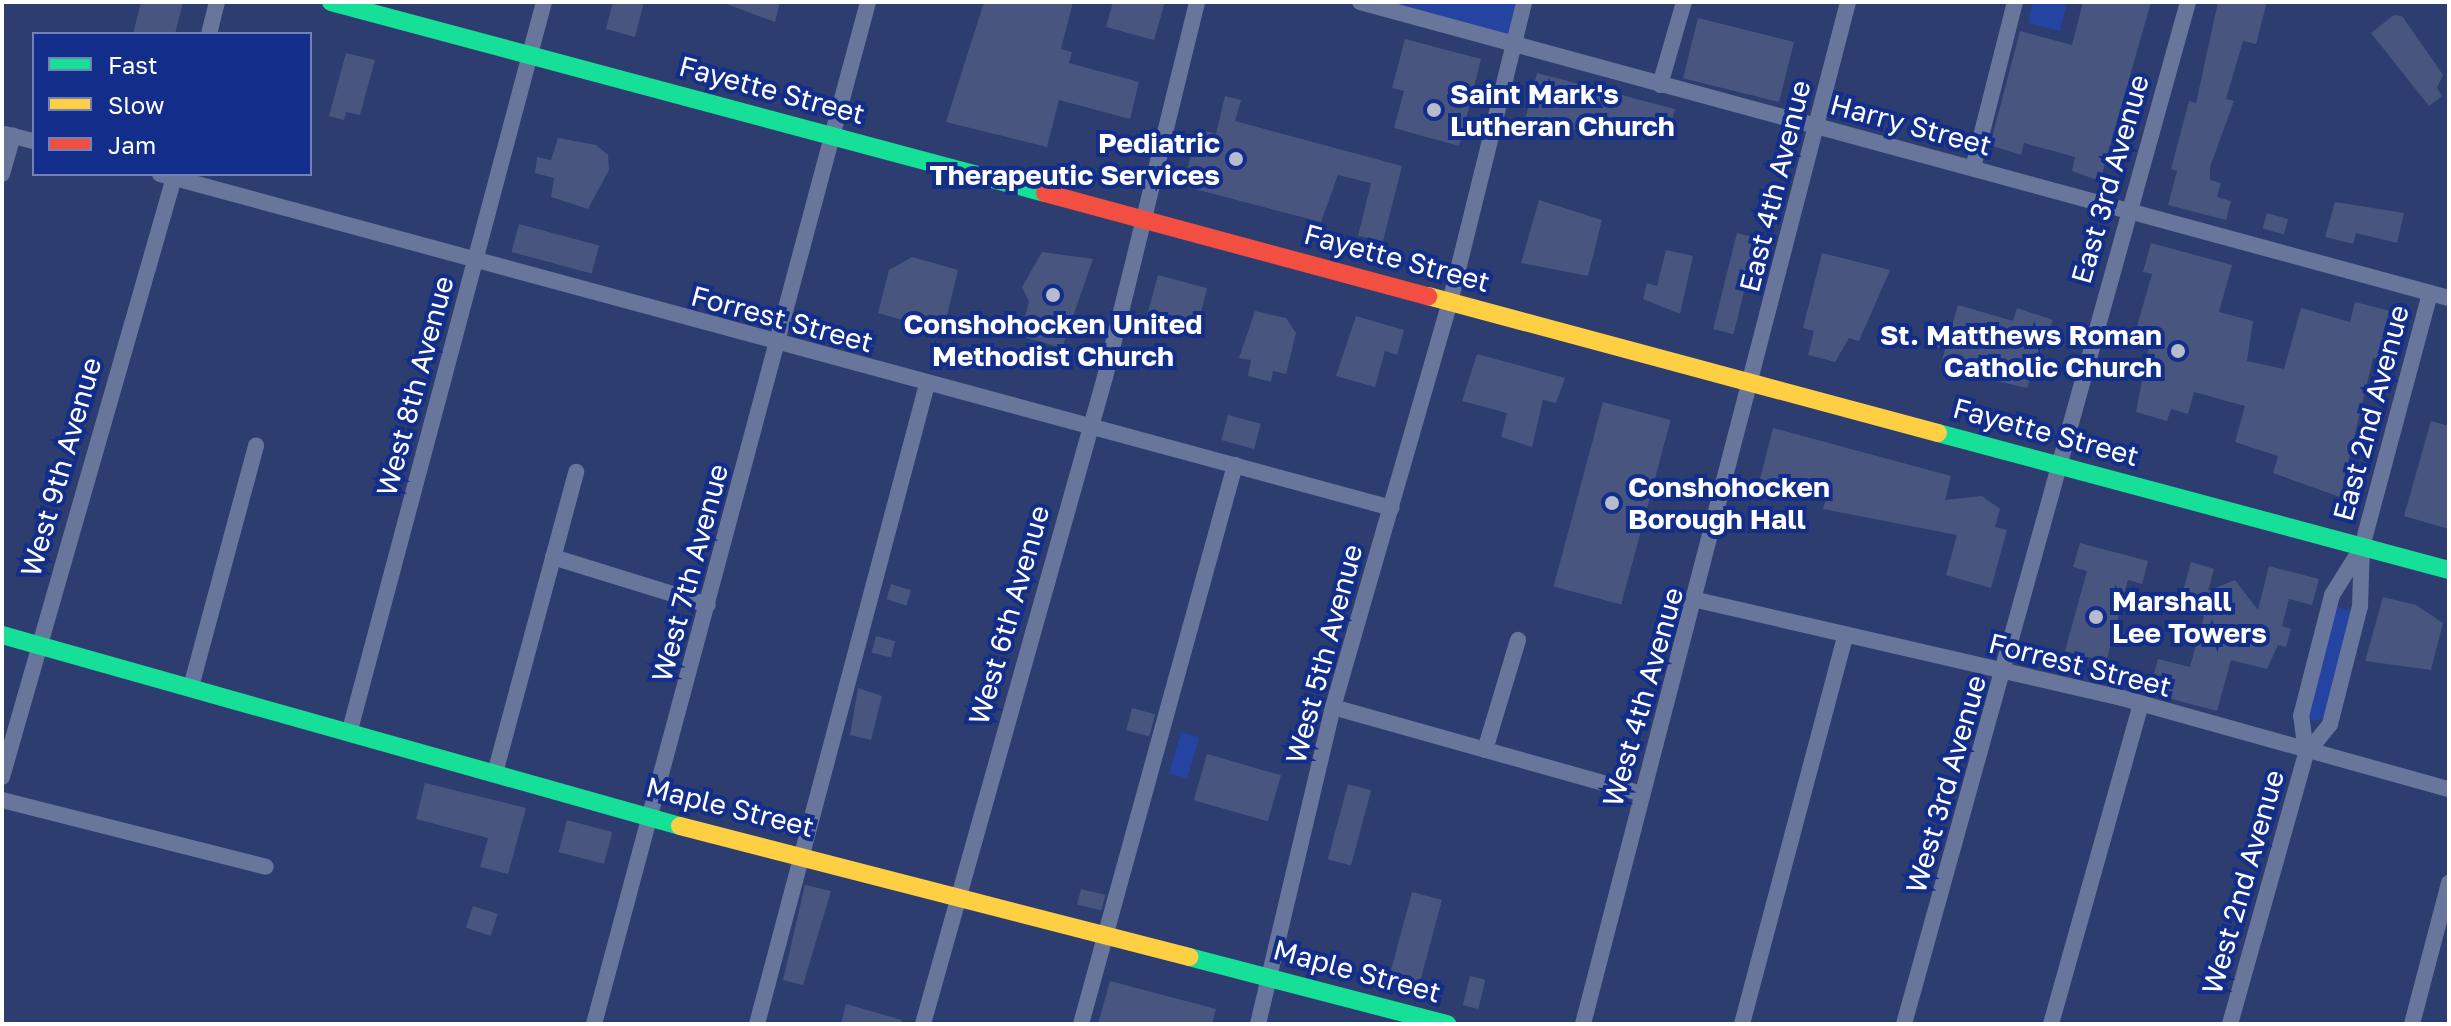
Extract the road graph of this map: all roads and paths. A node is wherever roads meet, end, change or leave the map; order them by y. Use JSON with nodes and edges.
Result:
{"nodes":[{"id":1,"x":217,"y":2,"type":"edge"},
{"id":2,"x":331,"y":2,"type":"edge"},
{"id":3,"x":544,"y":2,"type":"edge"},
{"id":4,"x":868,"y":2,"type":"edge"},
{"id":5,"x":1197,"y":2,"type":"edge"},
{"id":6,"x":1360,"y":2,"type":"edge"},
{"id":7,"x":1524,"y":2,"type":"edge"},
{"id":8,"x":1684,"y":2,"type":"edge"},
{"id":9,"x":1848,"y":2,"type":"edge"},
{"id":10,"x":2015,"y":2,"type":"edge"},
{"id":11,"x":2188,"y":2,"type":"edge"},
{"id":12,"x":210,"y":32,"type":"edge"},
{"id":13,"x":1513,"y":44,"type":"junction"},
{"id":14,"x":530,"y":55,"type":"junction"},
{"id":15,"x":1660,"y":85,"type":"junction"},
{"id":16,"x":1816,"y":127,"type":"junction"},
{"id":17,"x":7,"y":134,"type":"edge"},
{"id":18,"x":832,"y":135,"type":"junction"},
{"id":19,"x":32,"y":140,"type":"edge"},
{"id":20,"x":1973,"y":168,"type":"junction"},
{"id":21,"x":2,"y":174,"type":"edge"},
{"id":22,"x":169,"y":176,"type":"edge"},
{"id":23,"x":172,"y":176,"type":"edge"},
{"id":24,"x":2128,"y":209,"type":"junction"},
{"id":25,"x":1140,"y":219,"type":"junction"},
{"id":26,"x":475,"y":263,"type":"junction"},
{"id":27,"x":2430,"y":293,"type":"junction"},
{"id":28,"x":2449,"y":298,"type":"edge"},
{"id":29,"x":1450,"y":302,"type":"junction"},
{"id":30,"x":779,"y":346,"type":"junction"},
{"id":31,"x":1754,"y":383,"type":"junction"},
{"id":32,"x":927,"y":384,"type":"junction"},
{"id":33,"x":1091,"y":426,"type":"junction"},
{"id":34,"x":256,"y":445,"type":"dead end"},
{"id":35,"x":2057,"y":464,"type":"junction"},
{"id":36,"x":1235,"y":465,"type":"junction"},
{"id":37,"x":576,"y":472,"type":"dead end"},
{"id":38,"x":1392,"y":508,"type":"junction"},
{"id":39,"x":2362,"y":547,"type":"junction"},
{"id":40,"x":553,"y":557,"type":"junction"},
{"id":41,"x":2449,"y":570,"type":"edge"},
{"id":42,"x":1697,"y":600,"type":"junction"},
{"id":43,"x":708,"y":605,"type":"junction"},
{"id":44,"x":2,"y":635,"type":"edge"},
{"id":45,"x":1845,"y":637,"type":"junction"},
{"id":46,"x":1518,"y":640,"type":"dead end"},
{"id":47,"x":35,"y":644,"type":"junction"},
{"id":48,"x":2005,"y":673,"type":"junction"},
{"id":49,"x":192,"y":683,"type":"junction"},
{"id":50,"x":2141,"y":704,"type":"junction"},
{"id":51,"x":1333,"y":707,"type":"junction"},
{"id":52,"x":350,"y":730,"type":"junction"},
{"id":53,"x":1485,"y":750,"type":"junction"},
{"id":54,"x":2306,"y":754,"type":"junction"},
{"id":55,"x":495,"y":773,"type":"junction"},
{"id":56,"x":2,"y":777,"type":"edge"},
{"id":57,"x":2449,"y":789,"type":"edge"},
{"id":58,"x":1642,"y":794,"type":"junction"},
{"id":59,"x":2,"y":800,"type":"edge"},
{"id":60,"x":649,"y":818,"type":"junction"},
{"id":61,"x":805,"y":854,"type":"junction"},
{"id":62,"x":266,"y":867,"type":"dead end"},
{"id":63,"x":2449,"y":883,"type":"edge"},
{"id":64,"x":956,"y":893,"type":"junction"},
{"id":65,"x":1105,"y":932,"type":"junction"},
{"id":66,"x":1271,"y":977,"type":"junction"},
{"id":67,"x":1411,"y":1019,"type":"edge"},
{"id":68,"x":594,"y":1024,"type":"edge"},
{"id":69,"x":757,"y":1024,"type":"edge"},
{"id":70,"x":923,"y":1024,"type":"edge"},
{"id":71,"x":1081,"y":1024,"type":"edge"},
{"id":72,"x":1258,"y":1024,"type":"edge"},
{"id":73,"x":1447,"y":1024,"type":"edge"},
{"id":74,"x":1583,"y":1024,"type":"edge"},
{"id":75,"x":1742,"y":1024,"type":"edge"},
{"id":76,"x":1904,"y":1024,"type":"edge"},
{"id":77,"x":2051,"y":1024,"type":"edge"},
{"id":78,"x":2230,"y":1024,"type":"edge"},
{"id":79,"x":2412,"y":1024,"type":"edge"}],
"edges":[{"from":1,"to":12,"type":"street"},
{"from":2,"to":14,"type":"main road","name":"Fayette Street"},
{"from":3,"to":14,"type":"street","name":"West 8th Avenue"},
{"from":4,"to":18,"type":"street","name":"West 7th Avenue"},
{"from":5,"to":25,"type":"street","name":"West 6th Avenue"},
{"from":6,"to":13,"type":"street","name":"Harry Street"},
{"from":7,"to":13,"type":"street","name":"West 5th Avenue"},
{"from":8,"to":15,"type":"street"},
{"from":9,"to":16,"type":"street","name":"East 4th Avenue"},
{"from":10,"to":20,"type":"street"},
{"from":11,"to":24,"type":"street","name":"East 3rd Avenue"},
{"from":13,"to":15,"type":"street","name":"Harry Street"},
{"from":13,"to":29,"type":"street","name":"West 5th Avenue"},
{"from":14,"to":18,"type":"main road","name":"Fayette Street"},
{"from":14,"to":26,"type":"street","name":"West 8th Avenue"},
{"from":15,"to":16,"type":"street","name":"Harry Street"},
{"from":16,"to":20,"type":"street","name":"Harry Street"},
{"from":16,"to":31,"type":"street","name":"East 4th Avenue"},
{"from":17,"to":19,"type":"street"},
{"from":17,"to":21,"type":"street"},
{"from":18,"to":25,"type":"main road","name":"Fayette Street"},
{"from":18,"to":30,"type":"street","name":"West 7th Avenue"},
{"from":20,"to":24,"type":"street","name":"Harry Street"},
{"from":22,"to":47,"type":"street","name":"West 9th Avenue"},
{"from":23,"to":26,"type":"street","name":"Forrest Street"},
{"from":24,"to":27,"type":"street","name":"Harry Street"},
{"from":24,"to":35,"type":"street","name":"East 3rd Avenue"},
{"from":25,"to":29,"type":"main road","name":"Fayette Street"},
{"from":25,"to":33,"type":"street","name":"West 6th Avenue"},
{"from":26,"to":30,"type":"street","name":"Forrest Street"},
{"from":26,"to":52,"type":"street","name":"West 8th Avenue"},
{"from":27,"to":28,"type":"street","name":"Harry Street"},
{"from":27,"to":39,"type":"street","name":"East 2nd Avenue"},
{"from":29,"to":31,"type":"main road","name":"Fayette Street"},
{"from":29,"to":38,"type":"street","name":"West 5th Avenue"},
{"from":30,"to":32,"type":"street","name":"Forrest Street"},
{"from":30,"to":43,"type":"street","name":"West 7th Avenue"},
{"from":31,"to":35,"type":"main road","name":"Fayette Street"},
{"from":31,"to":42,"type":"street","name":"West 4th Avenue"},
{"from":32,"to":33,"type":"street","name":"Forrest Street"},
{"from":32,"to":61,"type":"street"},
{"from":33,"to":36,"type":"street","name":"Forrest Street"},
{"from":33,"to":64,"type":"street","name":"West 6th Avenue"},
{"from":34,"to":49,"type":"street"},
{"from":35,"to":39,"type":"main road","name":"Fayette Street"},
{"from":35,"to":48,"type":"street","name":"West 3rd Avenue"},
{"from":36,"to":38,"type":"street","name":"Forrest Street"},
{"from":36,"to":65,"type":"street"},
{"from":37,"to":40,"type":"street"},
{"from":38,"to":51,"type":"street","name":"West 5th Avenue"},
{"from":39,"to":41,"type":"main road","name":"Fayette Street"},
{"from":39,"to":54,"type":"street","name":"West 2nd Avenue"},
{"from":39,"to":54,"type":"street","name":"West 2nd Avenue"},
{"from":40,"to":43,"type":"street"},
{"from":40,"to":55,"type":"street"},
{"from":42,"to":45,"type":"street","name":"Forrest Street"},
{"from":42,"to":58,"type":"street","name":"West 4th Avenue"},
{"from":43,"to":60,"type":"street","name":"West 7th Avenue"},
{"from":44,"to":47,"type":"main road","name":"Maple Street"},
{"from":45,"to":48,"type":"street","name":"Forrest Street"},
{"from":45,"to":75,"type":"street"},
{"from":46,"to":53,"type":"street"},
{"from":47,"to":49,"type":"main road","name":"Maple Street"},
{"from":47,"to":56,"type":"street","name":"West 9th Avenue"},
{"from":48,"to":50,"type":"street","name":"Forrest Street"},
{"from":48,"to":76,"type":"street","name":"West 3rd Avenue"},
{"from":49,"to":52,"type":"main road","name":"Maple Street"},
{"from":50,"to":54,"type":"street","name":"Forrest Street"},
{"from":50,"to":77,"type":"street"},
{"from":51,"to":53,"type":"street"},
{"from":51,"to":66,"type":"street","name":"West 5th Avenue"},
{"from":52,"to":55,"type":"main road","name":"Maple Street"},
{"from":53,"to":58,"type":"street"},
{"from":54,"to":57,"type":"street","name":"Forrest Street"},
{"from":54,"to":78,"type":"street","name":"West 2nd Avenue"},
{"from":55,"to":60,"type":"main road","name":"Maple Street"},
{"from":58,"to":74,"type":"street","name":"West 4th Avenue"},
{"from":59,"to":62,"type":"street"},
{"from":60,"to":61,"type":"main road","name":"Maple Street"},
{"from":60,"to":68,"type":"street","name":"West 7th Avenue"},
{"from":61,"to":64,"type":"main road","name":"Maple Street"},
{"from":61,"to":69,"type":"street"},
{"from":63,"to":79,"type":"street"},
{"from":64,"to":65,"type":"main road","name":"Maple Street"},
{"from":64,"to":70,"type":"street","name":"West 6th Avenue"},
{"from":65,"to":66,"type":"main road","name":"Maple Street"},
{"from":65,"to":71,"type":"street"},
{"from":66,"to":67,"type":"main road","name":"Maple Street"},
{"from":66,"to":72,"type":"street","name":"West 5th Avenue"},
{"from":67,"to":73,"type":"main road","name":"Maple Street"}]}
